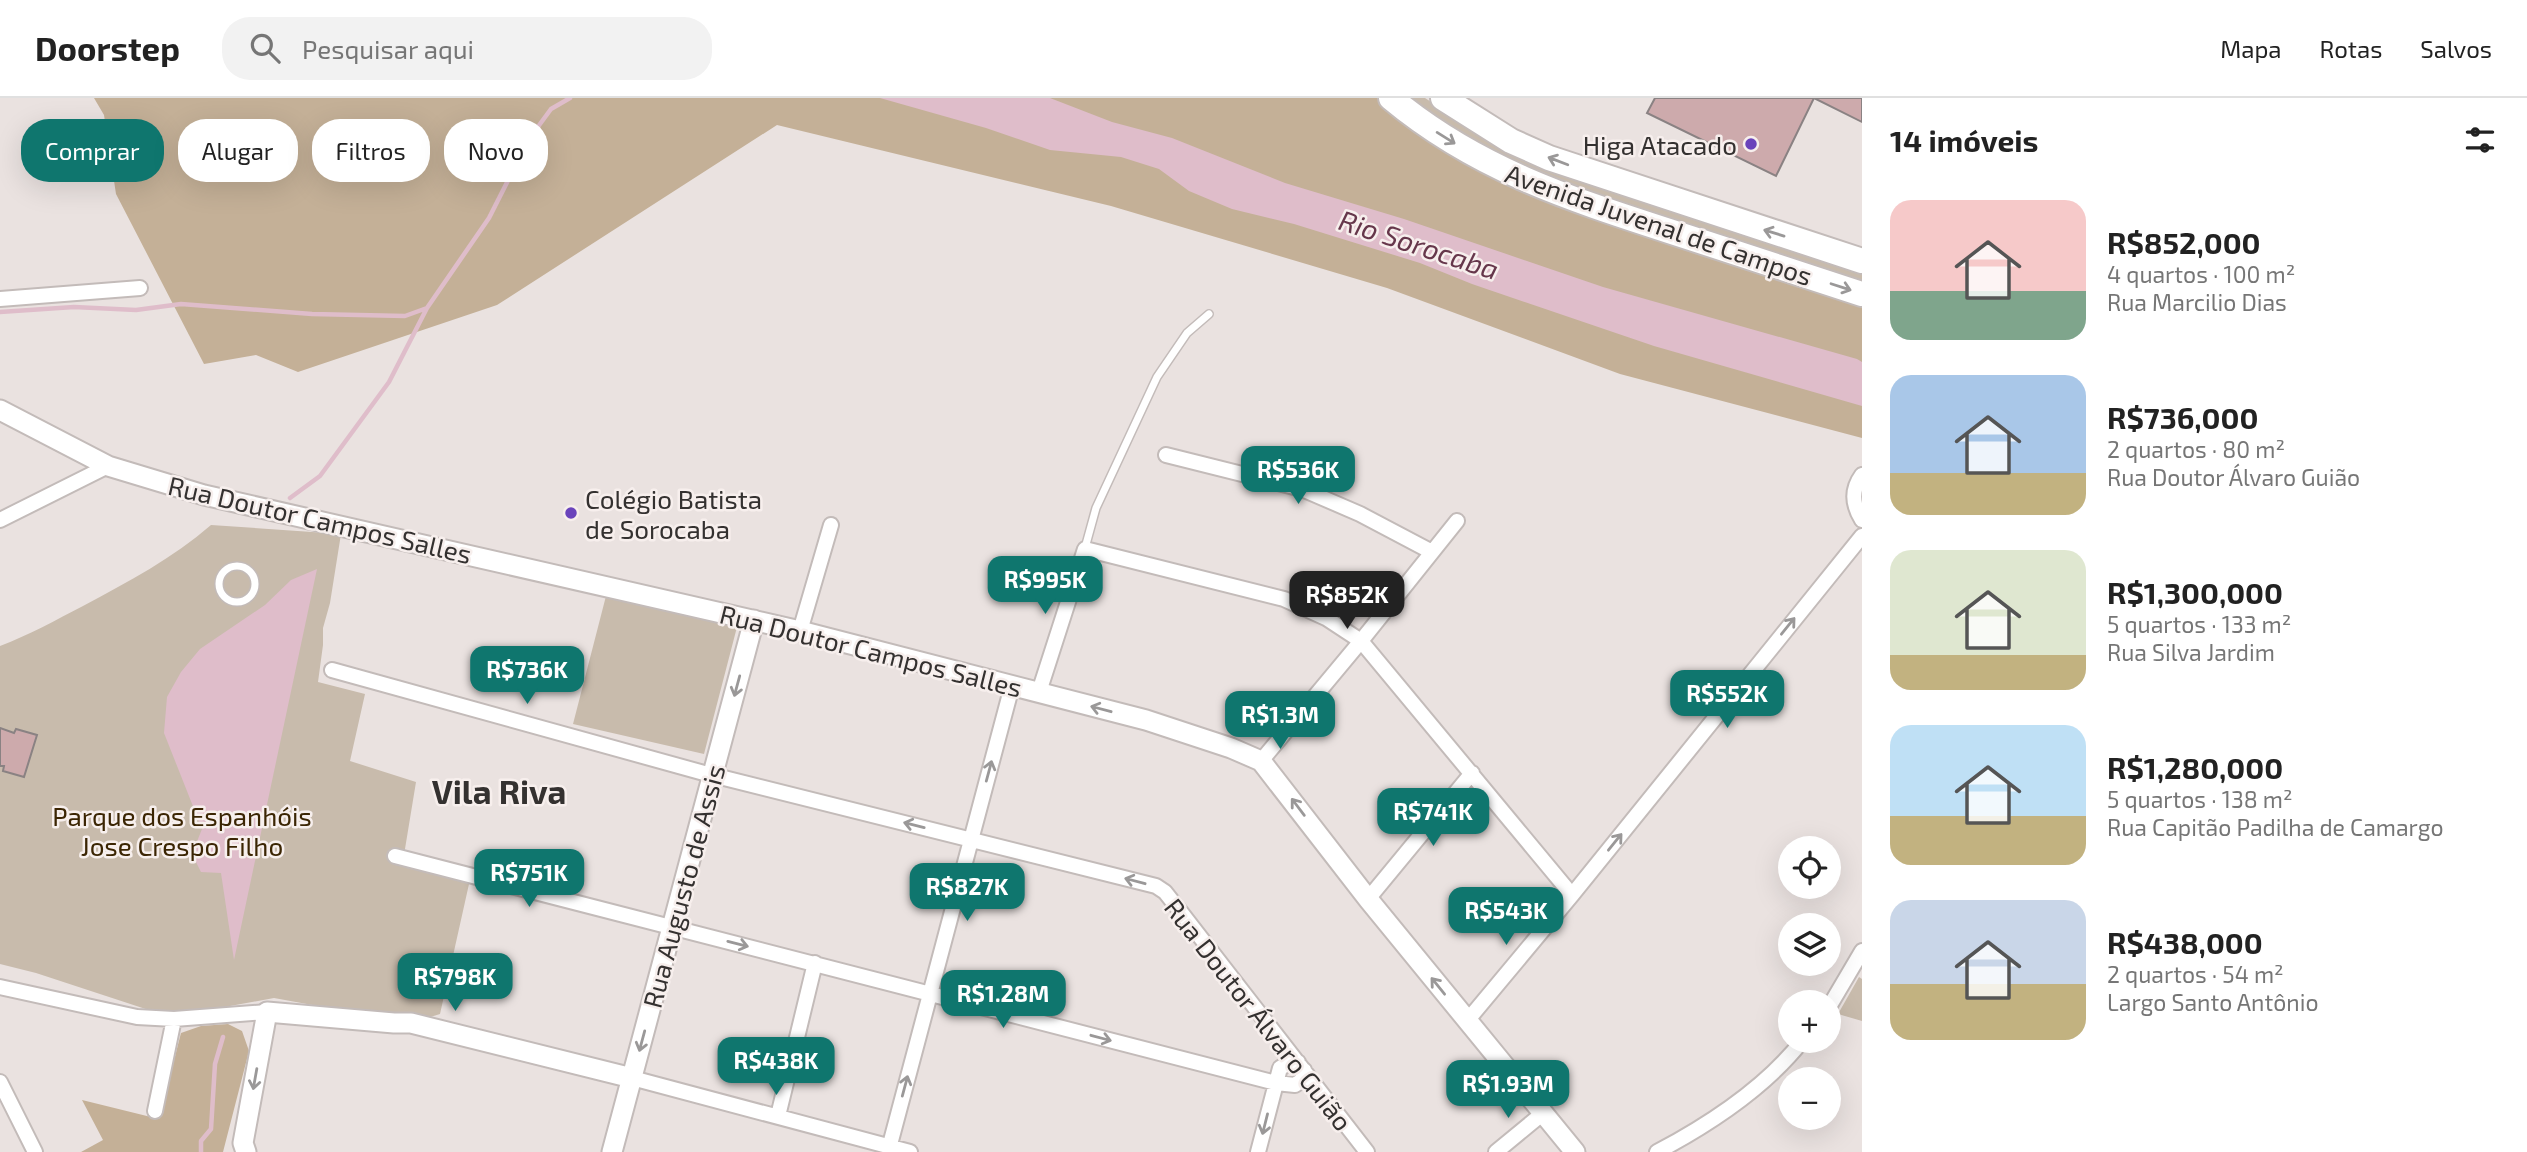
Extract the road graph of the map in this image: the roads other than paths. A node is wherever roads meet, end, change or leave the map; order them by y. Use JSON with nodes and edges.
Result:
{"nodes":[{"id":1,"x":1391,"y":98,"type":"edge"},
{"id":2,"x":1443,"y":98,"type":"edge"},
{"id":3,"x":1862,"y":261,"type":"edge"},
{"id":4,"x":140,"y":288,"type":"dead end"},
{"id":5,"x":1862,"y":294,"type":"edge"},
{"id":6,"x":0,"y":299,"type":"edge"},
{"id":7,"x":1209,"y":314,"type":"dead end"},
{"id":8,"x":0,"y":410,"type":"edge"},
{"id":9,"x":1166,"y":455,"type":"dead end"},
{"id":10,"x":108,"y":466,"type":"junction"},
{"id":11,"x":1862,"y":475,"type":"edge"},
{"id":12,"x":0,"y":520,"type":"edge"},
{"id":13,"x":1862,"y":520,"type":"edge"},
{"id":14,"x":1457,"y":521,"type":"dead end"},
{"id":15,"x":831,"y":525,"type":"dead end"},
{"id":16,"x":1862,"y":536,"type":"edge"},
{"id":17,"x":1085,"y":549,"type":"junction"},
{"id":18,"x":1432,"y":551,"type":"junction"},
{"id":19,"x":231,"y":601,"type":"joint"},
{"id":20,"x":754,"y":620,"type":"junction"},
{"id":21,"x":800,"y":631,"type":"junction"},
{"id":22,"x":1362,"y":641,"type":"junction"},
{"id":23,"x":332,"y":670,"type":"dead end"},
{"id":24,"x":1012,"y":686,"type":"junction"},
{"id":25,"x":1039,"y":692,"type":"junction"},
{"id":26,"x":1261,"y":761,"type":"junction"},
{"id":27,"x":1472,"y":774,"type":"junction"},
{"id":28,"x":713,"y":775,"type":"junction"},
{"id":29,"x":971,"y":840,"type":"junction"},
{"id":30,"x":395,"y":856,"type":"dead end"},
{"id":31,"x":1572,"y":895,"type":"junction"},
{"id":32,"x":1368,"y":900,"type":"junction"},
{"id":33,"x":672,"y":927,"type":"junction"},
{"id":34,"x":1862,"y":951,"type":"edge"},
{"id":35,"x":816,"y":963,"type":"junction"},
{"id":36,"x":0,"y":987,"type":"edge"},
{"id":37,"x":1839,"y":990,"type":"edge"},
{"id":38,"x":930,"y":993,"type":"junction"},
{"id":39,"x":267,"y":1012,"type":"junction"},
{"id":40,"x":174,"y":1019,"type":"junction"},
{"id":41,"x":1466,"y":1021,"type":"junction"},
{"id":42,"x":1792,"y":1053,"type":"edge"},
{"id":43,"x":1301,"y":1066,"type":"junction"},
{"id":44,"x":632,"y":1078,"type":"junction"},
{"id":45,"x":0,"y":1082,"type":"edge"},
{"id":46,"x":1276,"y":1083,"type":"junction"},
{"id":47,"x":155,"y":1111,"type":"dead end"},
{"id":48,"x":1542,"y":1114,"type":"junction"},
{"id":49,"x":778,"y":1116,"type":"junction"},
{"id":50,"x":1678,"y":1141,"type":"junction"},
{"id":51,"x":889,"y":1149,"type":"edge"},
{"id":52,"x":245,"y":1151,"type":"edge"},
{"id":53,"x":36,"y":1152,"type":"edge"},
{"id":54,"x":612,"y":1152,"type":"edge"},
{"id":55,"x":910,"y":1152,"type":"edge"},
{"id":56,"x":1258,"y":1152,"type":"edge"},
{"id":57,"x":1367,"y":1152,"type":"edge"},
{"id":58,"x":1496,"y":1152,"type":"edge"},
{"id":59,"x":1575,"y":1152,"type":"edge"},
{"id":60,"x":1657,"y":1152,"type":"edge"},
{"id":61,"x":1665,"y":1152,"type":"edge"}],
"edges":[{"from":1,"to":5,"type":"highway","name":"Avenida Juvenal de Campos","one_way":true},
{"from":3,"to":2,"type":"highway","name":"Avenida Juvenal de Campos","one_way":true},
{"from":4,"to":6,"type":"street"},
{"from":7,"to":17,"type":"lane"},
{"from":8,"to":10,"type":"main road","name":"Rua Doutor Campos Salles"},
{"from":9,"to":18,"type":"street"},
{"from":10,"to":12,"type":"street"},
{"from":10,"to":20,"type":"main road","name":"Rua Doutor Campos Salles"},
{"from":11,"to":13,"type":"street"},
{"from":14,"to":18,"type":"street"},
{"from":15,"to":21,"type":"street"},
{"from":31,"to":16,"type":"street","one_way":true},
{"from":17,"to":22,"type":"street"},
{"from":17,"to":25,"type":"street"},
{"from":18,"to":22,"type":"street"},
{"from":19,"to":19,"type":"lane"},
{"from":20,"to":21,"type":"main road","name":"Rua Doutor Campos Salles"},
{"from":20,"to":28,"type":"main road","name":"Rua Augusto de Assis","one_way":true},
{"from":21,"to":24,"type":"main road","name":"Rua Doutor Campos Salles"},
{"from":22,"to":26,"type":"street"},
{"from":22,"to":27,"type":"street"},
{"from":23,"to":28,"type":"street","name":"Rua Doutor Álvaro Guião"},
{"from":24,"to":25,"type":"main road","name":"Rua Doutor Campos Salles"},
{"from":29,"to":24,"type":"street","one_way":true},
{"from":26,"to":25,"type":"main road","name":"Rua Doutor Campos Salles","one_way":true},
{"from":32,"to":26,"type":"main road","name":"Rua Doutor Campos Salles","one_way":true},
{"from":27,"to":31,"type":"street"},
{"from":27,"to":32,"type":"street"},
{"from":29,"to":28,"type":"street","name":"Rua Doutor Álvaro Guião","one_way":true},
{"from":28,"to":33,"type":"main road","name":"Rua Augusto de Assis"},
{"from":29,"to":38,"type":"street"},
{"from":43,"to":29,"type":"street","name":"Rua Doutor Álvaro Guião","one_way":true},
{"from":30,"to":33,"type":"street"},
{"from":31,"to":41,"type":"street"},
{"from":41,"to":32,"type":"main road","name":"Rua Doutor Campos Salles","one_way":true},
{"from":33,"to":35,"type":"street","one_way":true},
{"from":33,"to":44,"type":"main road","name":"Rua Augusto de Assis","one_way":true},
{"from":34,"to":37,"type":"street"},
{"from":35,"to":38,"type":"street"},
{"from":35,"to":49,"type":"street"},
{"from":36,"to":40,"type":"street"},
{"from":38,"to":46,"type":"street","one_way":true},
{"from":51,"to":38,"type":"street","one_way":true},
{"from":39,"to":40,"type":"street"},
{"from":39,"to":44,"type":"main road"},
{"from":39,"to":52,"type":"main road","one_way":true},
{"from":40,"to":47,"type":"street"},
{"from":41,"to":48,"type":"main road","name":"Rua Doutor Campos Salles"},
{"from":42,"to":50,"type":"street"},
{"from":43,"to":46,"type":"street"},
{"from":43,"to":57,"type":"street","name":"Rua Doutor Álvaro Guião"},
{"from":44,"to":49,"type":"street"},
{"from":44,"to":54,"type":"main road","name":"Rua Augusto de Assis"},
{"from":45,"to":53,"type":"street"},
{"from":46,"to":56,"type":"street","one_way":true},
{"from":48,"to":58,"type":"street"},
{"from":48,"to":59,"type":"main road","name":"Rua Doutor Campos Salles"},
{"from":49,"to":51,"type":"street"},
{"from":50,"to":60,"type":"street"},
{"from":50,"to":61,"type":"street"},
{"from":51,"to":55,"type":"street"}]}
